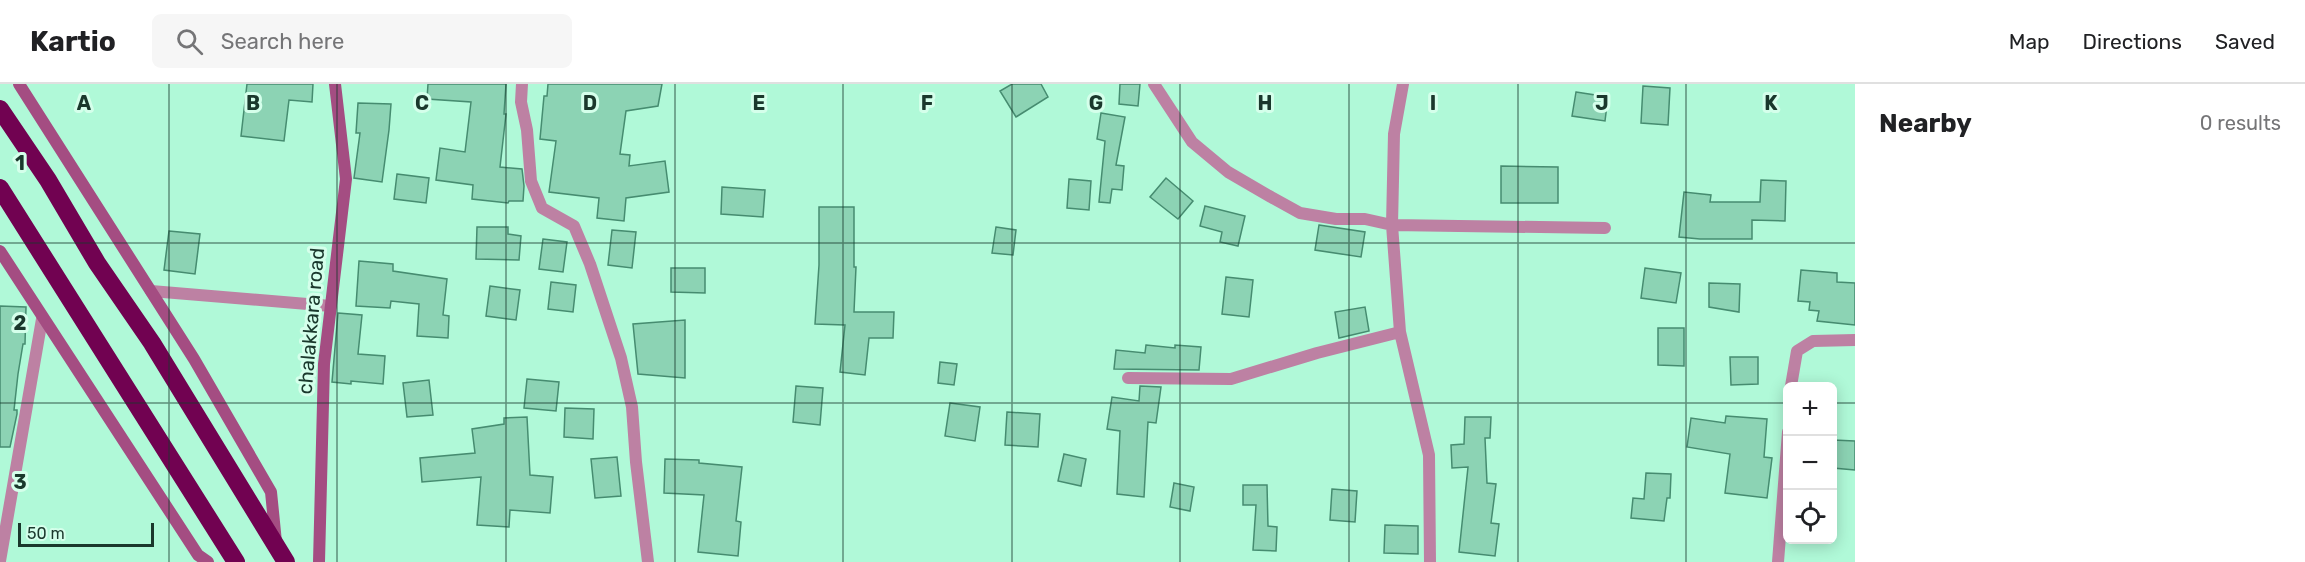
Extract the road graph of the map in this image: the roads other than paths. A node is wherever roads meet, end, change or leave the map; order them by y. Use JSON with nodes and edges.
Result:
{"nodes":[{"id":1,"x":19,"y":84,"type":"edge"},
{"id":2,"x":335,"y":84,"type":"edge"},
{"id":3,"x":522,"y":84,"type":"edge"},
{"id":4,"x":1154,"y":84,"type":"edge"},
{"id":5,"x":1403,"y":84,"type":"edge"},
{"id":6,"x":0,"y":110,"type":"edge"},
{"id":7,"x":0,"y":188,"type":"edge"},
{"id":8,"x":1392,"y":225,"type":"junction"},
{"id":9,"x":1605,"y":228,"type":"dead end"},
{"id":10,"x":0,"y":251,"type":"edge"},
{"id":11,"x":151,"y":291,"type":"junction"},
{"id":12,"x":331,"y":306,"type":"junction"},
{"id":13,"x":42,"y":319,"type":"junction"},
{"id":14,"x":1400,"y":332,"type":"junction"},
{"id":15,"x":1855,"y":340,"type":"edge"},
{"id":16,"x":1128,"y":378,"type":"dead end"},
{"id":17,"x":1792,"y":382,"type":"edge"},
{"id":18,"x":1788,"y":436,"type":"edge"},
{"id":19,"x":281,"y":555,"type":"edge"},
{"id":20,"x":0,"y":561,"type":"edge"},
{"id":21,"x":208,"y":562,"type":"edge"},
{"id":22,"x":236,"y":562,"type":"edge"},
{"id":23,"x":319,"y":562,"type":"edge"},
{"id":24,"x":648,"y":562,"type":"edge"},
{"id":25,"x":1430,"y":562,"type":"edge"},
{"id":26,"x":1778,"y":562,"type":"edge"}],
"edges":[{"from":1,"to":11,"type":"street"},
{"from":2,"to":12,"type":"street","name":"chalakkara road"},
{"from":3,"to":24,"type":"street"},
{"from":4,"to":8,"type":"street"},
{"from":5,"to":8,"type":"street"},
{"from":6,"to":19,"type":"highway"},
{"from":7,"to":22,"type":"highway"},
{"from":8,"to":9,"type":"street"},
{"from":8,"to":14,"type":"street"},
{"from":10,"to":13,"type":"street"},
{"from":11,"to":12,"type":"street"},
{"from":11,"to":19,"type":"street"},
{"from":12,"to":23,"type":"street","name":"chalakkara road"},
{"from":13,"to":20,"type":"street"},
{"from":13,"to":21,"type":"street"},
{"from":14,"to":16,"type":"street"},
{"from":14,"to":25,"type":"street"},
{"from":15,"to":17,"type":"street"},
{"from":18,"to":26,"type":"street"}]}
